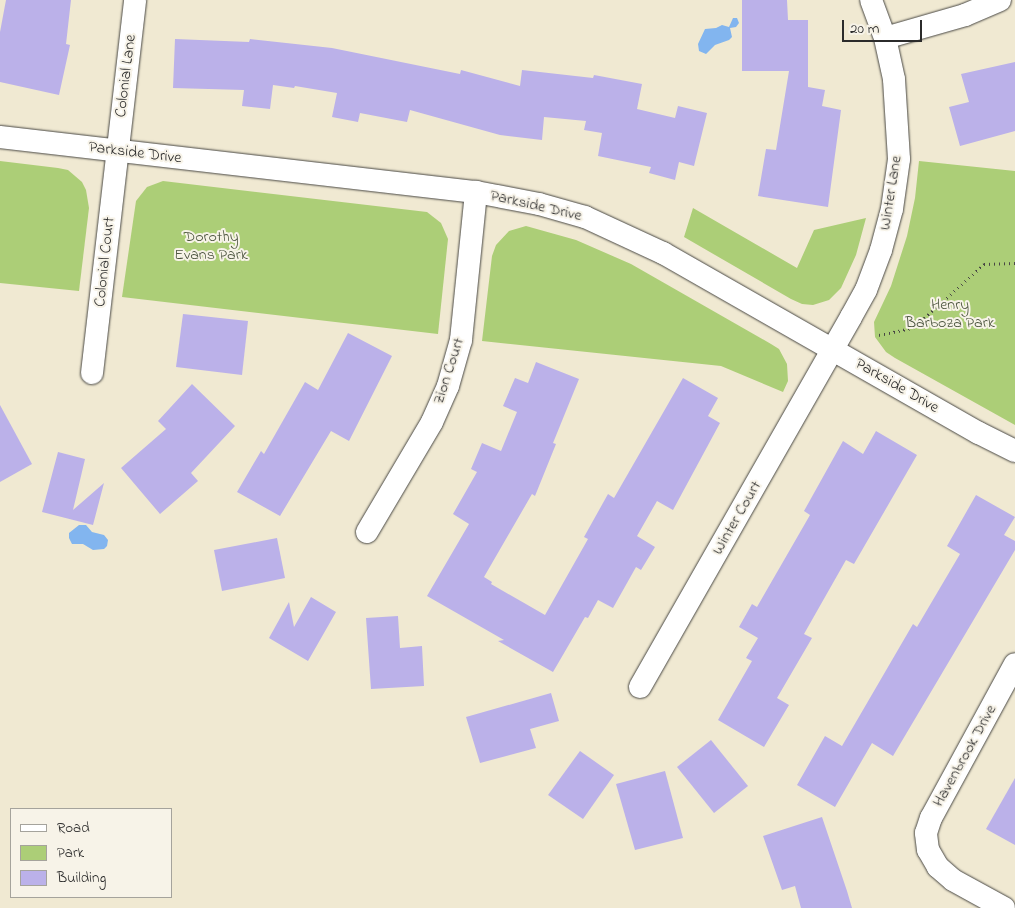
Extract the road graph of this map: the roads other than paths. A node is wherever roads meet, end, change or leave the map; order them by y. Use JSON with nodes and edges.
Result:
{"nodes":[{"id":1,"x":135,"y":0,"type":"edge"},
{"id":2,"x":871,"y":0,"type":"edge"},
{"id":3,"x":1000,"y":0,"type":"edge"},
{"id":4,"x":885,"y":38,"type":"junction"},
{"id":5,"x":0,"y":137,"type":"edge"},
{"id":6,"x":117,"y":151,"type":"junction"},
{"id":7,"x":476,"y":192,"type":"junction"},
{"id":8,"x":833,"y":348,"type":"junction"},
{"id":9,"x":92,"y":373,"type":"dead end"},
{"id":10,"x":1015,"y":451,"type":"edge"},
{"id":11,"x":367,"y":532,"type":"dead end"},
{"id":12,"x":1015,"y":664,"type":"edge"},
{"id":13,"x":640,"y":687,"type":"dead end"},
{"id":14,"x":1004,"y":908,"type":"edge"}],
"edges":[{"from":1,"to":6,"type":"street","name":"Colonial Lane"},
{"from":2,"to":4,"type":"street","name":"Winter Lane"},
{"from":3,"to":4,"type":"street"},
{"from":4,"to":8,"type":"street","name":"Winter Lane"},
{"from":5,"to":6,"type":"street","name":"Parkside Drive"},
{"from":6,"to":7,"type":"street","name":"Parkside Drive"},
{"from":6,"to":9,"type":"street","name":"Colonial Court"},
{"from":7,"to":8,"type":"street","name":"Parkside Drive"},
{"from":7,"to":11,"type":"street","name":"Zion Court"},
{"from":8,"to":10,"type":"street","name":"Parkside Drive"},
{"from":8,"to":13,"type":"street","name":"Winter Court"},
{"from":12,"to":14,"type":"street","name":"Havenbrook Drive"}]}
